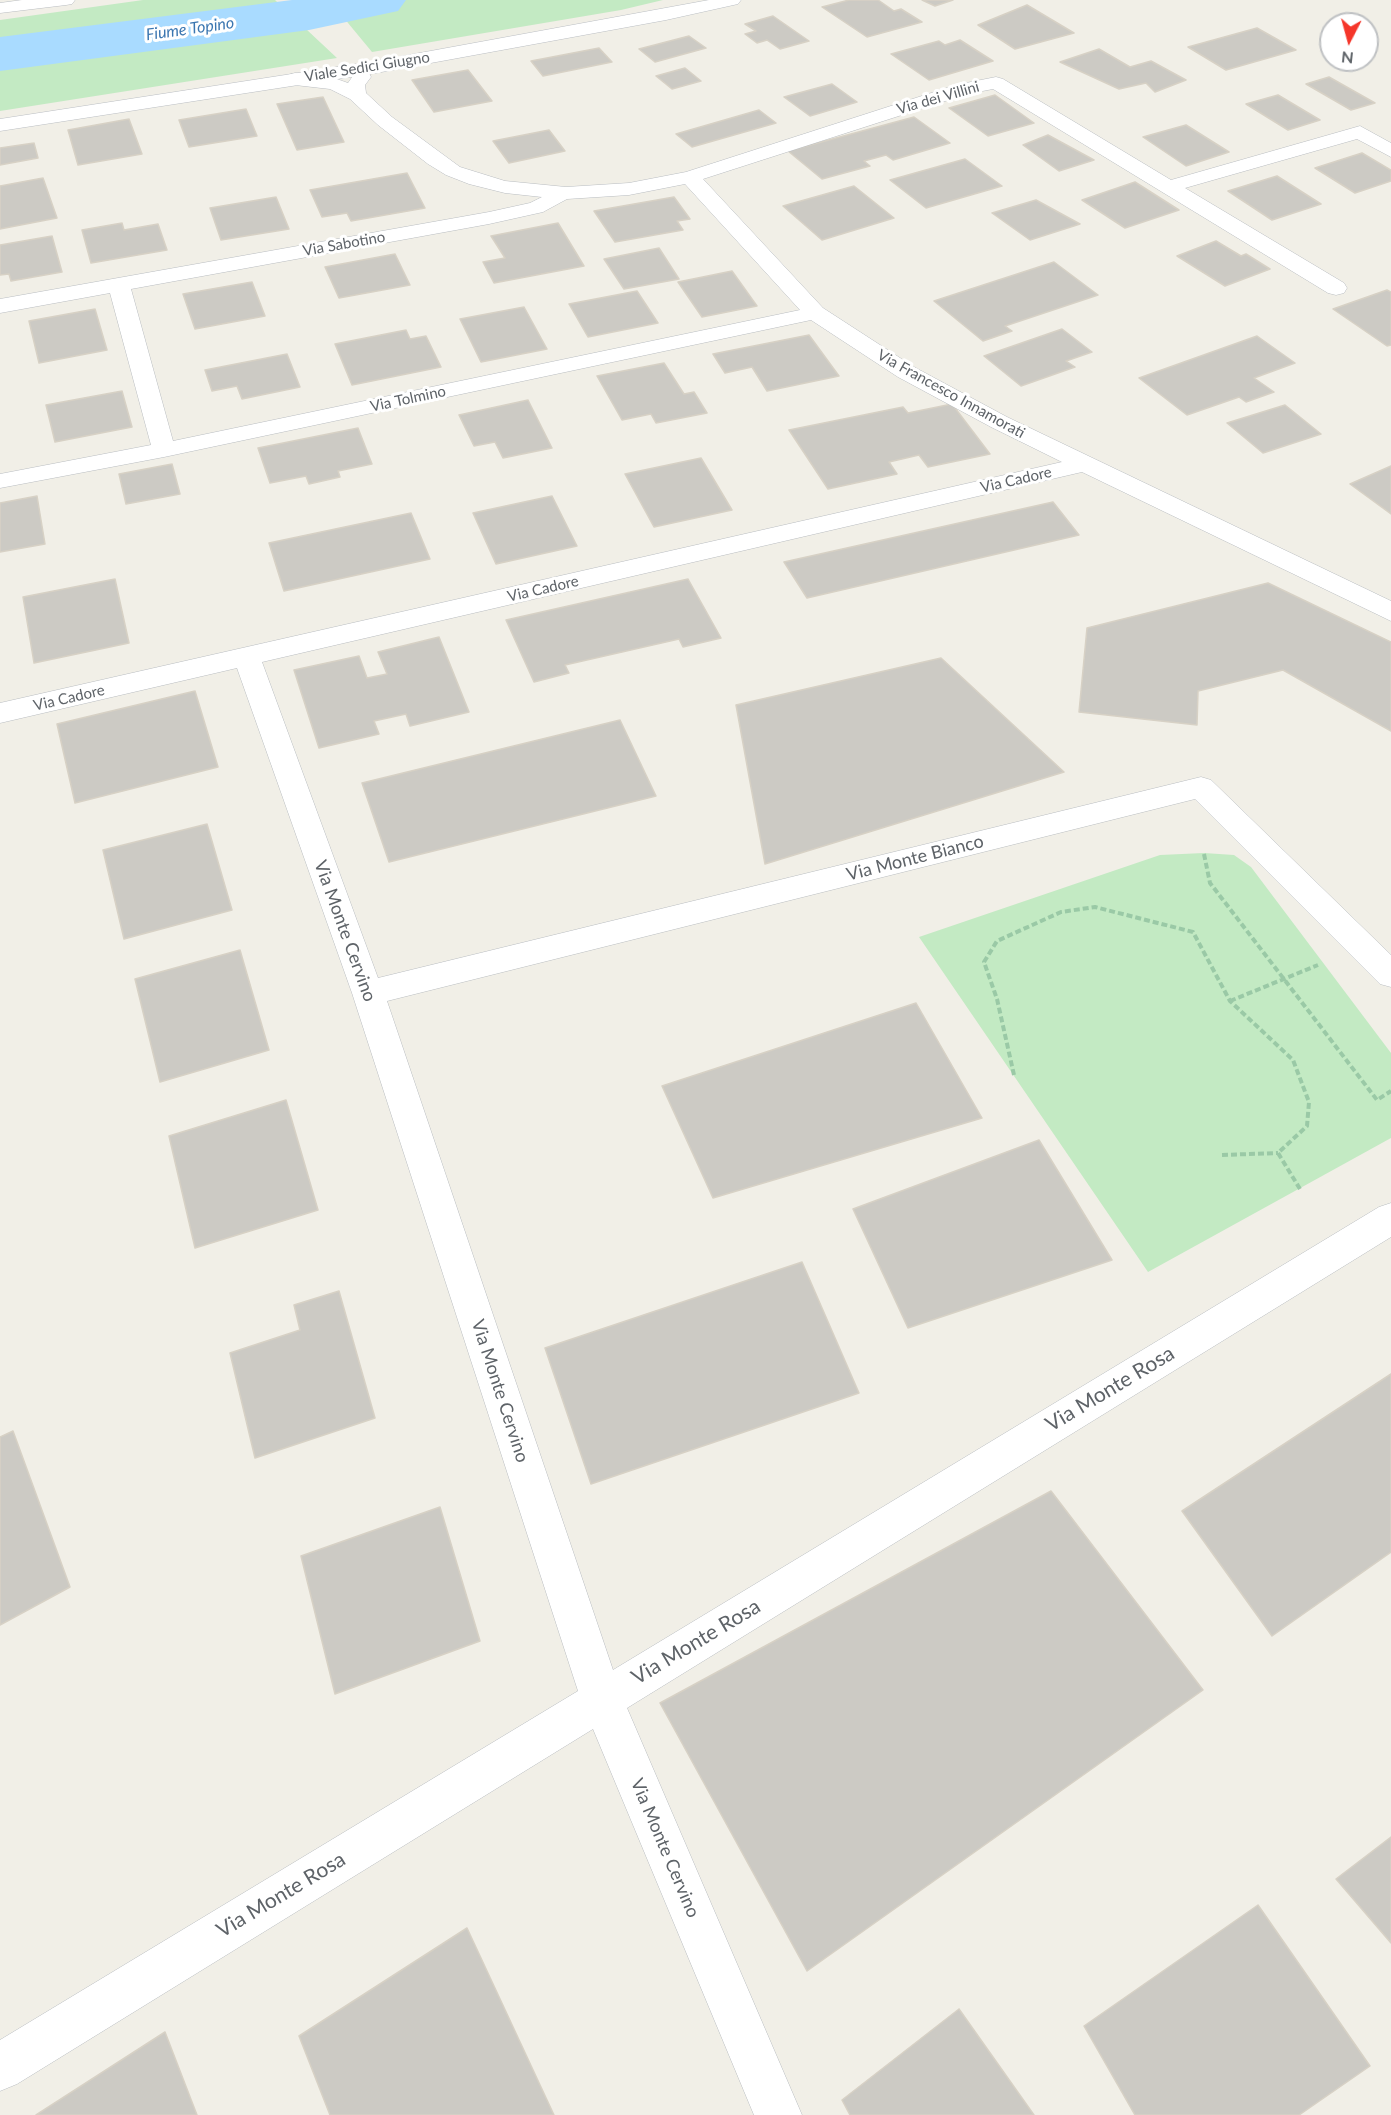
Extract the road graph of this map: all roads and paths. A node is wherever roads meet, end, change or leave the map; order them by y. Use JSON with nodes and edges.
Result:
{"nodes":[{"id":1,"x":66,"y":0,"type":"edge"},
{"id":2,"x":732,"y":0,"type":"edge"},
{"id":3,"x":0,"y":8,"type":"edge"},
{"id":4,"x":376,"y":67,"type":"junction"},
{"id":5,"x":295,"y":79,"type":"junction"},
{"id":6,"x":357,"y":95,"type":"junction"},
{"id":7,"x":0,"y":125,"type":"edge"},
{"id":8,"x":1391,"y":151,"type":"edge"},
{"id":9,"x":690,"y":177,"type":"junction"},
{"id":10,"x":1167,"y":187,"type":"junction"},
{"id":11,"x":566,"y":193,"type":"junction"},
{"id":12,"x":119,"y":285,"type":"junction"},
{"id":13,"x":1336,"y":288,"type":"dead end"},
{"id":14,"x":0,"y":306,"type":"edge"},
{"id":15,"x":815,"y":313,"type":"junction"},
{"id":16,"x":164,"y":450,"type":"junction"},
{"id":17,"x":1085,"y":464,"type":"junction"},
{"id":18,"x":0,"y":481,"type":"edge"},
{"id":19,"x":1391,"y":612,"type":"edge"},
{"id":20,"x":247,"y":658,"type":"junction"},
{"id":21,"x":0,"y":713,"type":"edge"},
{"id":22,"x":1204,"y":853,"type":"dead end"},
{"id":23,"x":1324,"y":963,"type":"dead end"},
{"id":24,"x":1391,"y":975,"type":"edge"},
{"id":25,"x":1286,"y":978,"type":"junction"},
{"id":26,"x":369,"y":993,"type":"junction"},
{"id":27,"x":1230,"y":1001,"type":"junction"},
{"id":28,"x":1014,"y":1075,"type":"dead end"},
{"id":29,"x":1391,"y":1091,"type":"edge"},
{"id":30,"x":1278,"y":1153,"type":"junction"},
{"id":31,"x":1222,"y":1155,"type":"dead end"},
{"id":32,"x":1299,"y":1189,"type":"dead end"},
{"id":33,"x":1391,"y":1218,"type":"edge"},
{"id":34,"x":602,"y":1700,"type":"junction"},
{"id":35,"x":0,"y":2067,"type":"edge"},
{"id":36,"x":778,"y":2115,"type":"edge"}],
"edges":[{"from":1,"to":3,"type":"street"},
{"from":2,"to":4,"type":"street","name":"Viale Sedici Giugno"},
{"from":4,"to":5,"type":"street","name":"Viale Sedici Giugno"},
{"from":4,"to":6,"type":"street"},
{"from":5,"to":6,"type":"street"},
{"from":5,"to":7,"type":"street","name":"Viale Sedici Giugno"},
{"from":6,"to":11,"type":"street"},
{"from":8,"to":10,"type":"street"},
{"from":9,"to":10,"type":"street","name":"Via dei Villini"},
{"from":9,"to":11,"type":"street"},
{"from":9,"to":15,"type":"street","name":"Via Francesco Innamorati"},
{"from":10,"to":13,"type":"street","name":"Via dei Villini"},
{"from":11,"to":12,"type":"street","name":"Via Sabotino"},
{"from":12,"to":14,"type":"street","name":"Via Sabotino"},
{"from":12,"to":16,"type":"street"},
{"from":15,"to":16,"type":"street","name":"Via Tolmino"},
{"from":15,"to":17,"type":"street","name":"Via Francesco Innamorati"},
{"from":16,"to":18,"type":"street","name":"Via Tolmino"},
{"from":17,"to":19,"type":"street","name":"Via Francesco Innamorati"},
{"from":17,"to":20,"type":"street","name":"Via Cadore"},
{"from":20,"to":21,"type":"street","name":"Via Cadore"},
{"from":20,"to":26,"type":"street","name":"Via Monte Cervino"},
{"from":22,"to":25,"type":"path"},
{"from":23,"to":25,"type":"path"},
{"from":24,"to":26,"type":"street","name":"Via Monte Bianco"},
{"from":25,"to":27,"type":"path"},
{"from":25,"to":29,"type":"path"},
{"from":26,"to":34,"type":"street","name":"Via Monte Cervino"},
{"from":27,"to":28,"type":"path"},
{"from":27,"to":30,"type":"path"},
{"from":30,"to":31,"type":"path"},
{"from":30,"to":32,"type":"path"},
{"from":33,"to":34,"type":"street","name":"Via Monte Rosa"},
{"from":34,"to":35,"type":"street","name":"Via Monte Rosa"},
{"from":34,"to":36,"type":"street","name":"Via Monte Cervino"}]}
